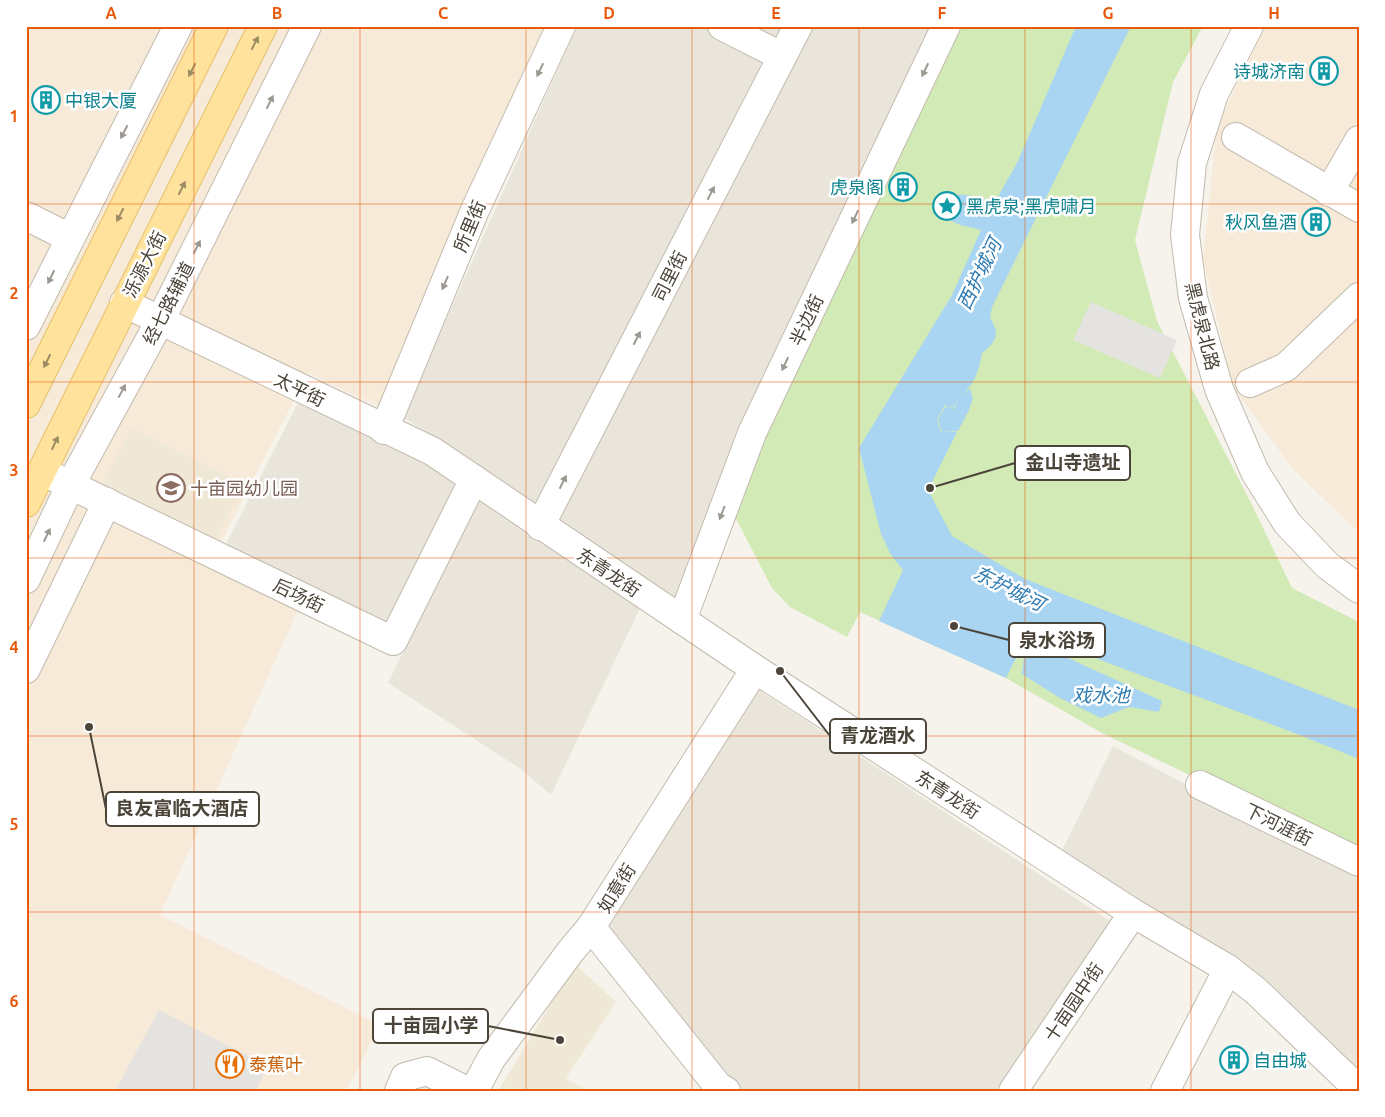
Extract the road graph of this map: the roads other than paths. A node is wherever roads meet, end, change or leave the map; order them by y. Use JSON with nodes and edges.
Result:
{"nodes":[{"id":1,"x":178,"y":26,"type":"edge"},
{"id":2,"x":214,"y":26,"type":"edge"},
{"id":3,"x":263,"y":26,"type":"edge"},
{"id":4,"x":307,"y":26,"type":"edge"},
{"id":5,"x":561,"y":26,"type":"edge"},
{"id":6,"x":722,"y":26,"type":"edge"},
{"id":7,"x":798,"y":26,"type":"edge"},
{"id":8,"x":946,"y":26,"type":"edge"},
{"id":9,"x":1248,"y":26,"type":"edge"},
{"id":10,"x":781,"y":56,"type":"junction"},
{"id":11,"x":1236,"y":137,"type":"dead end"},
{"id":12,"x":1359,"y":140,"type":"edge"},
{"id":13,"x":1330,"y":192,"type":"junction"},
{"id":14,"x":1359,"y":208,"type":"edge"},
{"id":15,"x":26,"y":216,"type":"edge"},
{"id":16,"x":70,"y":238,"type":"junction"},
{"id":17,"x":1359,"y":297,"type":"edge"},
{"id":18,"x":124,"y":303,"type":"junction"},
{"id":19,"x":160,"y":321,"type":"junction"},
{"id":20,"x":26,"y":326,"type":"edge"},
{"id":21,"x":1250,"y":382,"type":"dead end"},
{"id":22,"x":26,"y":404,"type":"edge"},
{"id":23,"x":384,"y":430,"type":"junction"},
{"id":24,"x":41,"y":472,"type":"junction"},
{"id":25,"x":474,"y":479,"type":"junction"},
{"id":26,"x":72,"y":484,"type":"junction"},
{"id":27,"x":106,"y":502,"type":"junction"},
{"id":28,"x":26,"y":503,"type":"edge"},
{"id":29,"x":540,"y":526,"type":"junction"},
{"id":30,"x":26,"y":580,"type":"edge"},
{"id":31,"x":1359,"y":589,"type":"edge"},
{"id":32,"x":682,"y":620,"type":"junction"},
{"id":33,"x":26,"y":669,"type":"edge"},
{"id":34,"x":755,"y":669,"type":"junction"},
{"id":35,"x":1200,"y":785,"type":"dead end"},
{"id":36,"x":1359,"y":862,"type":"edge"},
{"id":37,"x":1133,"y":913,"type":"junction"},
{"id":38,"x":591,"y":927,"type":"junction"},
{"id":39,"x":1228,"y":969,"type":"junction"},
{"id":40,"x":1359,"y":1090,"type":"edge"},
{"id":41,"x":399,"y":1091,"type":"edge"},
{"id":42,"x":467,"y":1091,"type":"edge"},
{"id":43,"x":474,"y":1091,"type":"edge"},
{"id":44,"x":726,"y":1091,"type":"edge"},
{"id":45,"x":1014,"y":1091,"type":"edge"},
{"id":46,"x":1165,"y":1091,"type":"edge"}],
"edges":[{"from":1,"to":16,"type":"street","one_way":true},
{"from":2,"to":22,"type":"main road","one_way":true},
{"from":18,"to":3,"type":"main road","name":"泺源大街","one_way":true},
{"from":19,"to":4,"type":"street","name":"经七路辅道","one_way":true},
{"from":5,"to":23,"type":"street","name":"所里街","one_way":true},
{"from":6,"to":10,"type":"street"},
{"from":7,"to":10,"type":"street","name":"司里街"},
{"from":8,"to":32,"type":"street","name":"半边街","one_way":true},
{"from":9,"to":31,"type":"street","name":"黑虎泉北路"},
{"from":29,"to":10,"type":"street","name":"司里街","one_way":true},
{"from":11,"to":13,"type":"street"},
{"from":12,"to":13,"type":"street"},
{"from":13,"to":14,"type":"street"},
{"from":15,"to":16,"type":"street"},
{"from":16,"to":20,"type":"street","one_way":true},
{"from":17,"to":21,"type":"street"},
{"from":18,"to":19,"type":"street","name":"太平街"},
{"from":24,"to":18,"type":"main road","name":"泺源大街","one_way":true},
{"from":19,"to":23,"type":"street","name":"太平街"},
{"from":26,"to":19,"type":"street","name":"经七路辅道","one_way":true},
{"from":23,"to":25,"type":"street","name":"太平街"},
{"from":24,"to":26,"type":"street","name":"后场街"},
{"from":24,"to":28,"type":"main road","name":"泺源大街"},
{"from":25,"to":27,"type":"street","name":"后场街"},
{"from":25,"to":29,"type":"street","name":"东青龙街"},
{"from":26,"to":27,"type":"street","name":"后场街"},
{"from":30,"to":26,"type":"street","name":"经七路辅道","one_way":true},
{"from":27,"to":33,"type":"street"},
{"from":29,"to":32,"type":"street","name":"东青龙街"},
{"from":32,"to":34,"type":"street","name":"东青龙街"},
{"from":34,"to":37,"type":"street","name":"东青龙街"},
{"from":34,"to":38,"type":"street","name":"如意街"},
{"from":35,"to":36,"type":"street","name":"下河涯街"},
{"from":37,"to":39,"type":"street","name":"东青龙街"},
{"from":37,"to":45,"type":"street","name":"十亩园中街"},
{"from":38,"to":43,"type":"street"},
{"from":38,"to":44,"type":"street","name":"如意街"},
{"from":39,"to":40,"type":"street","name":"东青龙街"},
{"from":39,"to":46,"type":"street"},
{"from":41,"to":42,"type":"street"}]}
